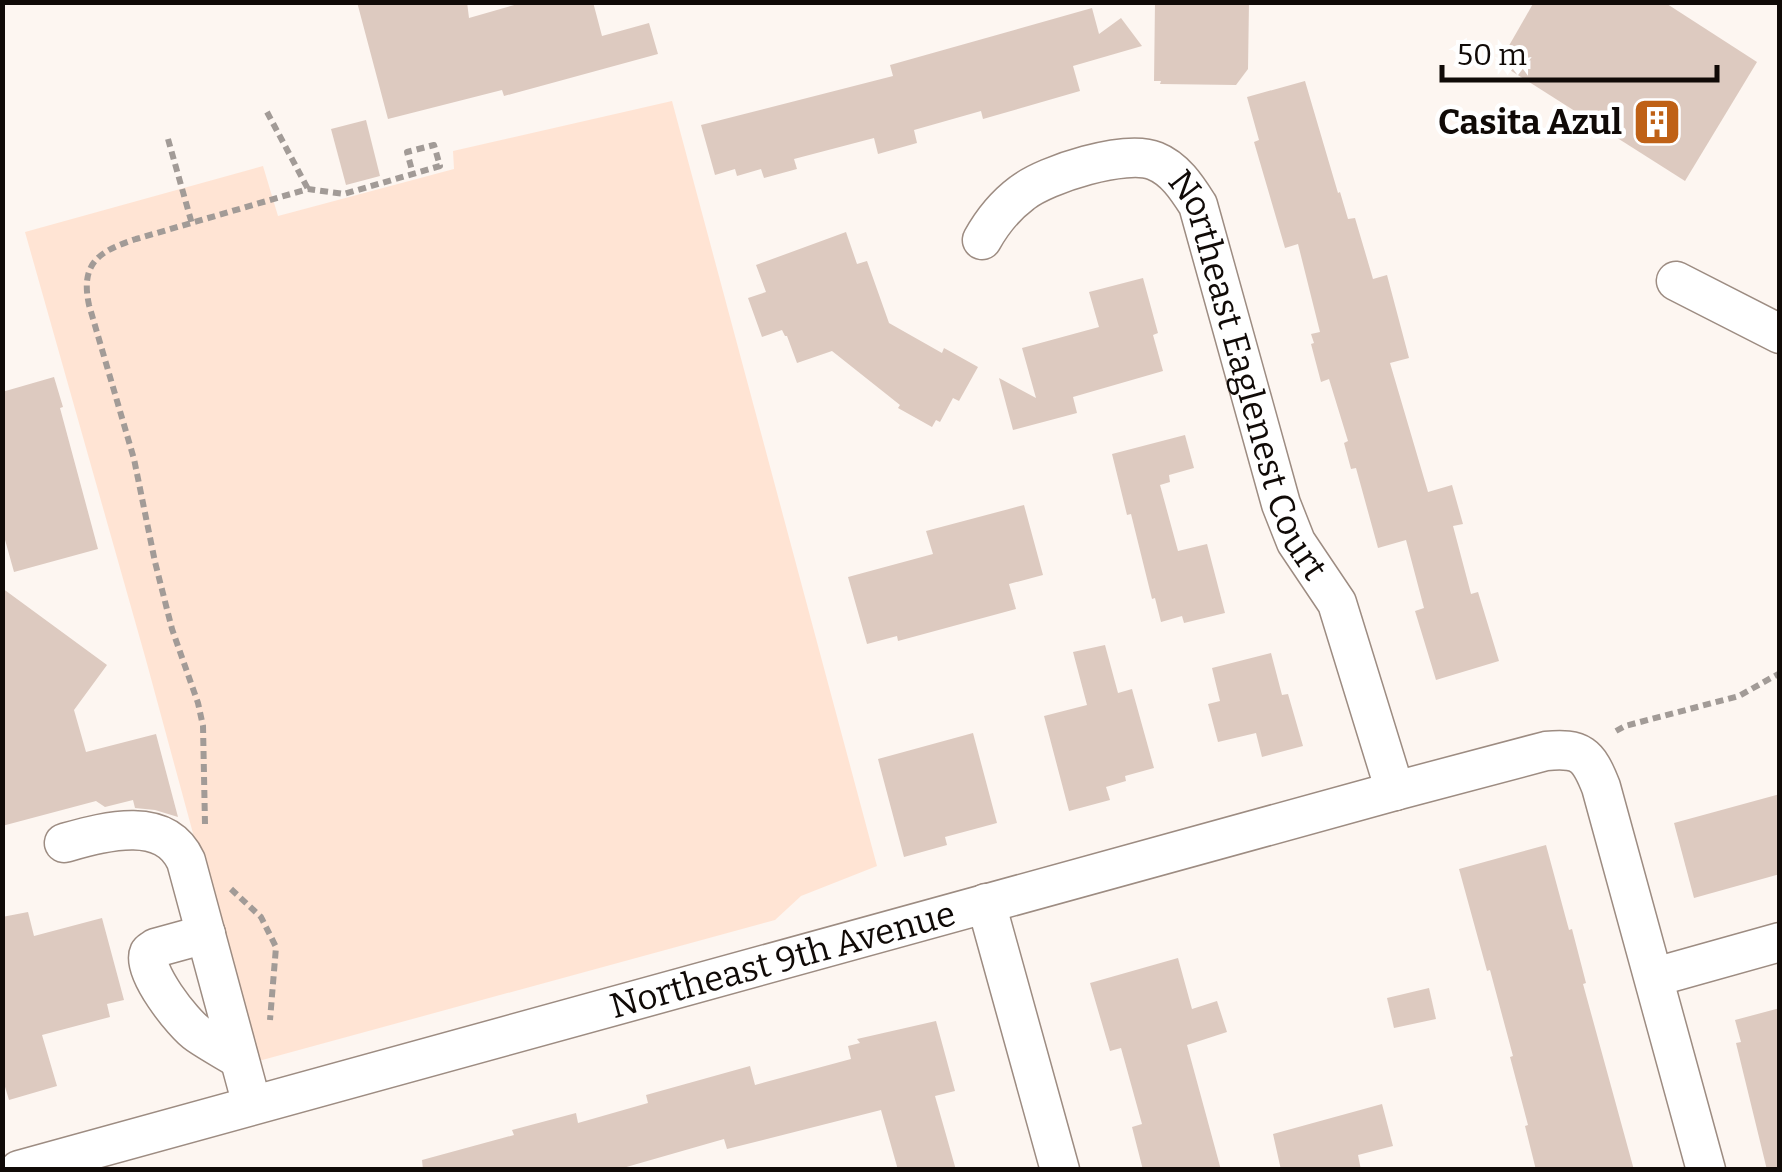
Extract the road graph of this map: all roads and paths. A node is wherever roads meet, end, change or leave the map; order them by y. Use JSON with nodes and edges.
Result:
{"nodes":[{"id":1,"x":266,"y":112,"type":"dead end"},
{"id":2,"x":168,"y":140,"type":"dead end"},
{"id":3,"x":413,"y":174,"type":"junction"},
{"id":4,"x":308,"y":189,"type":"junction"},
{"id":5,"x":192,"y":224,"type":"junction"},
{"id":6,"x":982,"y":240,"type":"dead end"},
{"id":7,"x":1676,"y":281,"type":"dead end"},
{"id":8,"x":1780,"y":334,"type":"edge"},
{"id":9,"x":1780,"y":673,"type":"edge"},
{"id":10,"x":1616,"y":731,"type":"dead end"},
{"id":11,"x":1395,"y":791,"type":"junction"},
{"id":12,"x":206,"y":831,"type":"dead end"},
{"id":13,"x":64,"y":843,"type":"dead end"},
{"id":14,"x":222,"y":880,"type":"dead end"},
{"id":15,"x":986,"y":903,"type":"junction"},
{"id":16,"x":206,"y":934,"type":"junction"},
{"id":17,"x":1780,"y":942,"type":"edge"},
{"id":18,"x":1655,"y":976,"type":"junction"},
{"id":19,"x":270,"y":1028,"type":"dead end"},
{"id":20,"x":240,"y":1059,"type":"junction"},
{"id":21,"x":252,"y":1105,"type":"junction"},
{"id":22,"x":19,"y":1170,"type":"edge"},
{"id":23,"x":1060,"y":1170,"type":"edge"},
{"id":24,"x":1706,"y":1170,"type":"edge"}],
"edges":[{"from":1,"to":4,"type":"path"},
{"from":2,"to":5,"type":"path"},
{"from":3,"to":3,"type":"path"},
{"from":3,"to":4,"type":"path"},
{"from":4,"to":5,"type":"path"},
{"from":5,"to":12,"type":"path"},
{"from":6,"to":11,"type":"street","name":"Northeast Eaglenest Court"},
{"from":7,"to":8,"type":"street"},
{"from":9,"to":10,"type":"path"},
{"from":11,"to":15,"type":"street","name":"Northeast 9th Avenue"},
{"from":11,"to":18,"type":"street","name":"Northeast 9th Avenue"},
{"from":13,"to":16,"type":"street"},
{"from":14,"to":19,"type":"path"},
{"from":15,"to":21,"type":"street","name":"Northeast 9th Avenue"},
{"from":15,"to":23,"type":"street"},
{"from":16,"to":20,"type":"street"},
{"from":16,"to":20,"type":"street"},
{"from":17,"to":18,"type":"street"},
{"from":18,"to":24,"type":"street"},
{"from":20,"to":21,"type":"street"},
{"from":21,"to":22,"type":"street","name":"Northeast 9th Avenue"}]}
